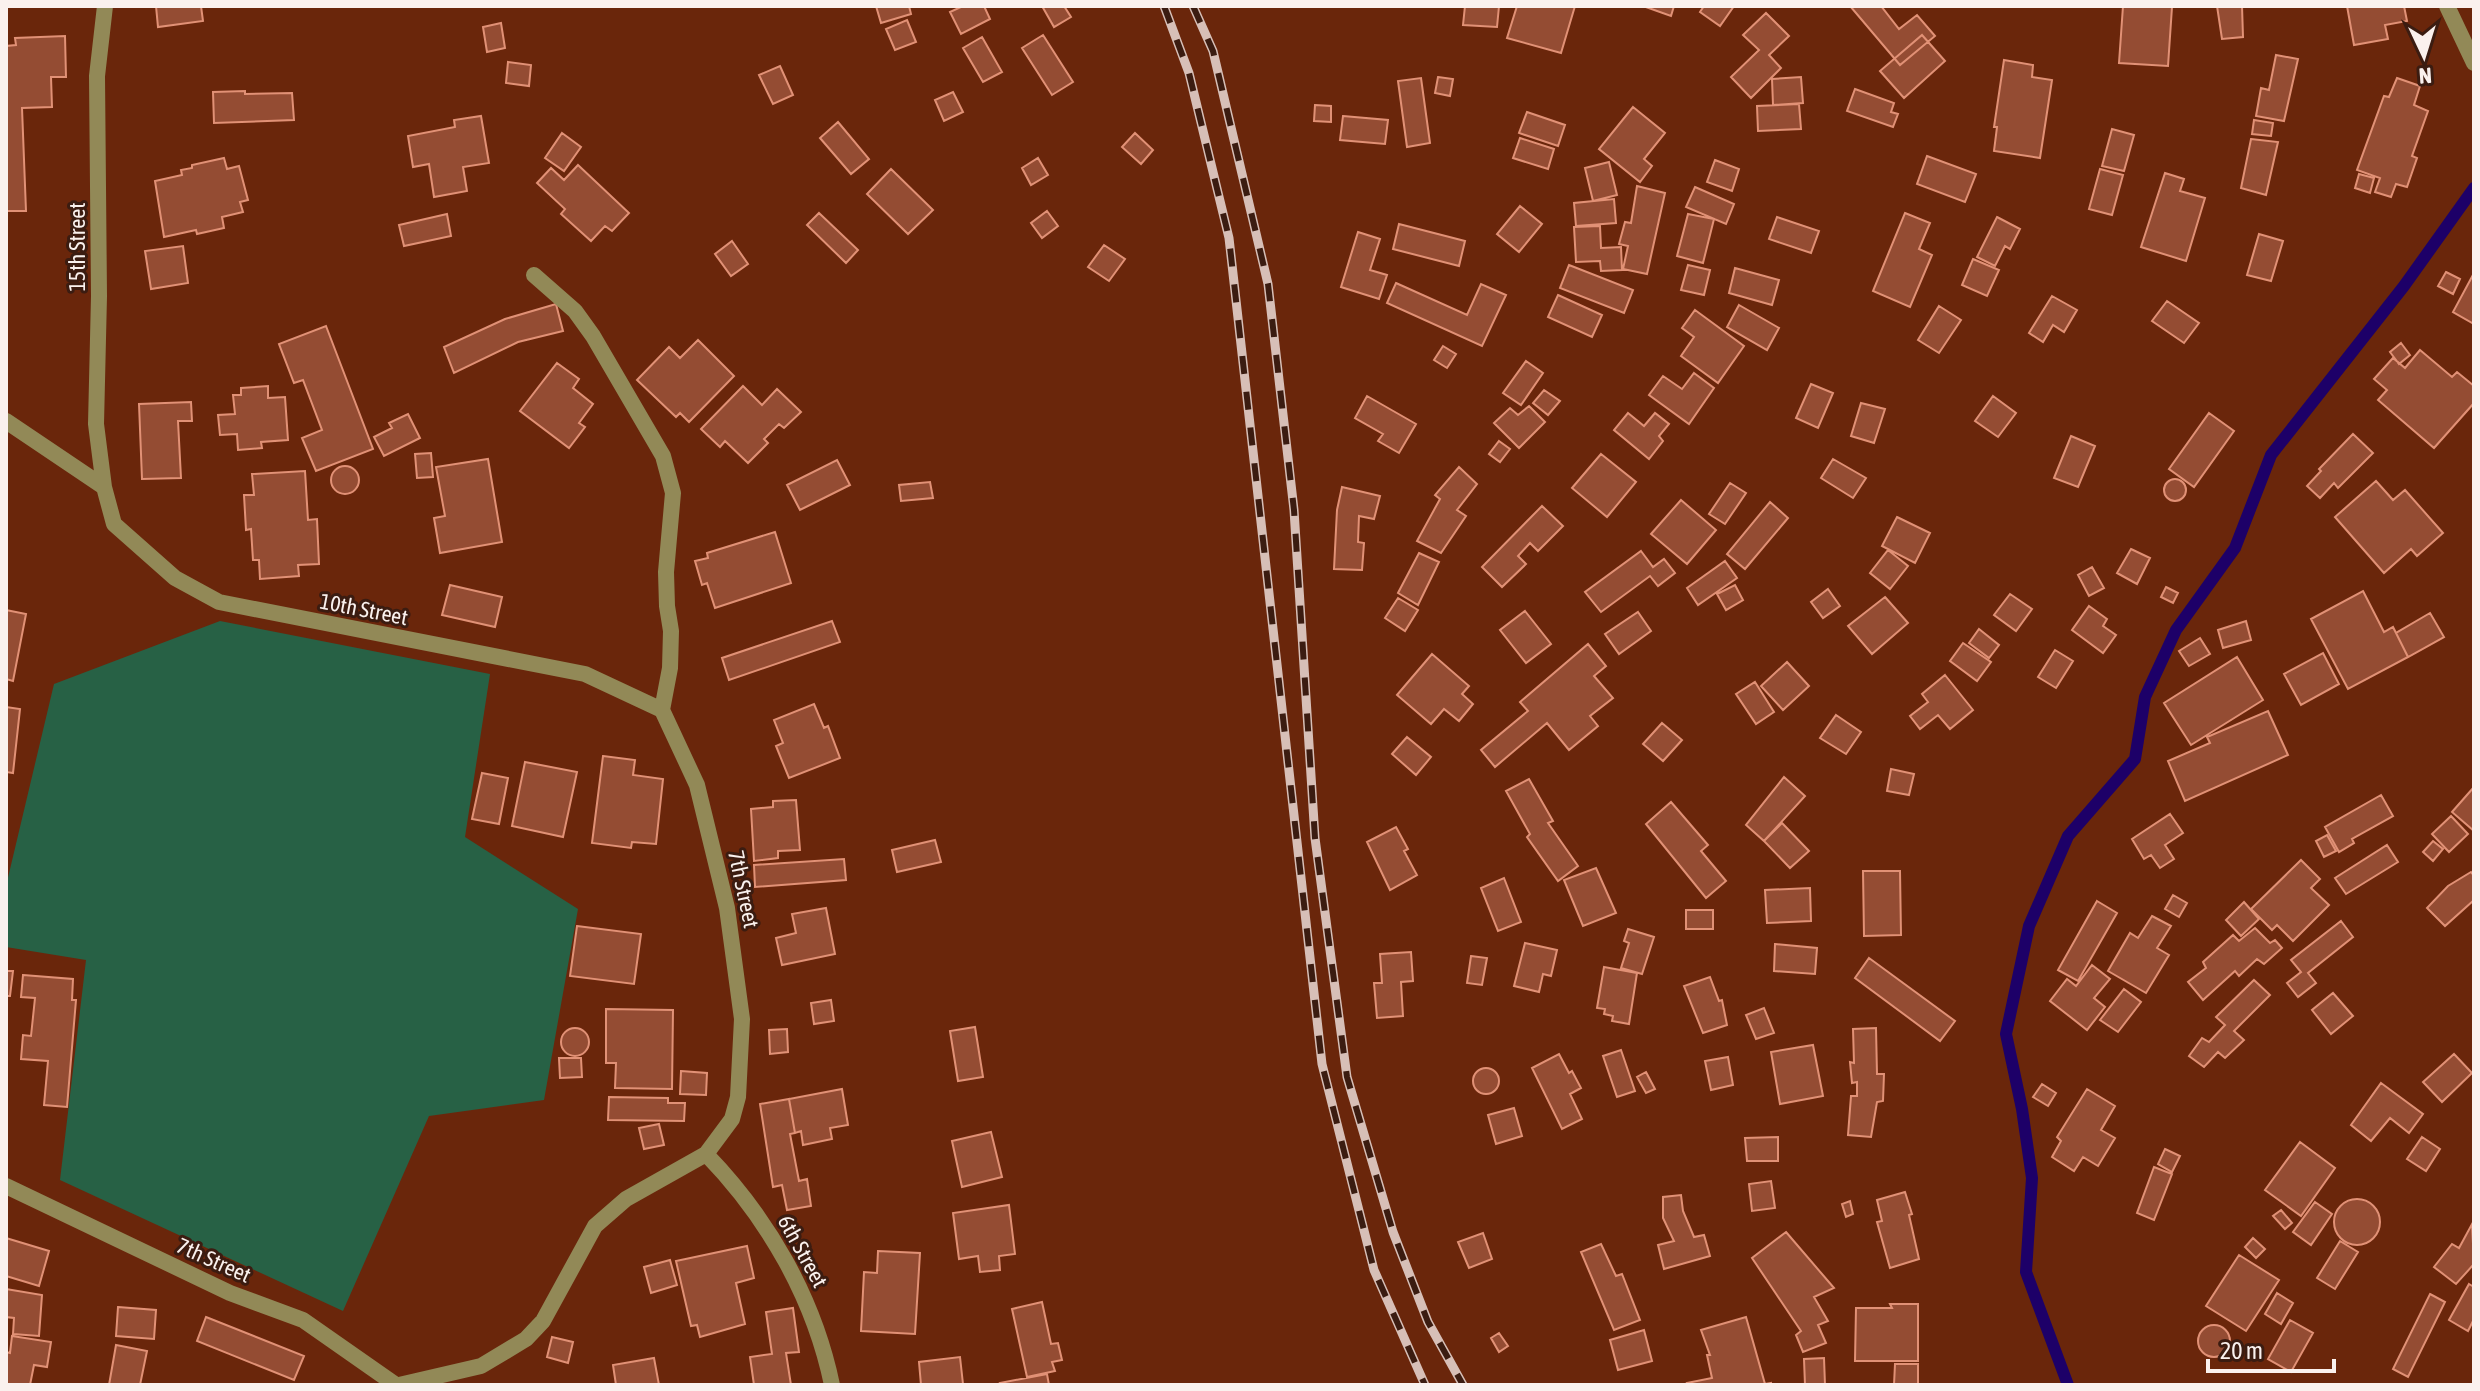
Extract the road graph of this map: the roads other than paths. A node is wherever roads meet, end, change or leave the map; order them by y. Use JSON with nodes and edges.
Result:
{"nodes":[{"id":1,"x":105,"y":6,"type":"edge"},
{"id":2,"x":2447,"y":6,"type":"edge"},
{"id":3,"x":2474,"y":63,"type":"edge"},
{"id":4,"x":534,"y":275,"type":"dead end"},
{"id":5,"x":6,"y":421,"type":"edge"},
{"id":6,"x":104,"y":487,"type":"junction"},
{"id":7,"x":662,"y":710,"type":"junction"},
{"id":8,"x":706,"y":1154,"type":"junction"},
{"id":9,"x":6,"y":1186,"type":"edge"},
{"id":10,"x":397,"y":1385,"type":"edge"},
{"id":11,"x":832,"y":1385,"type":"edge"}],
"edges":[{"from":1,"to":6,"type":"street","name":"15th Street"},
{"from":2,"to":3,"type":"street"},
{"from":4,"to":7,"type":"street"},
{"from":5,"to":6,"type":"street"},
{"from":6,"to":7,"type":"street","name":"10th Street"},
{"from":7,"to":8,"type":"street","name":"7th Street"},
{"from":8,"to":10,"type":"street","name":"7th Street"},
{"from":8,"to":11,"type":"street","name":"6th Street"},
{"from":9,"to":10,"type":"street","name":"7th Street"}]}
